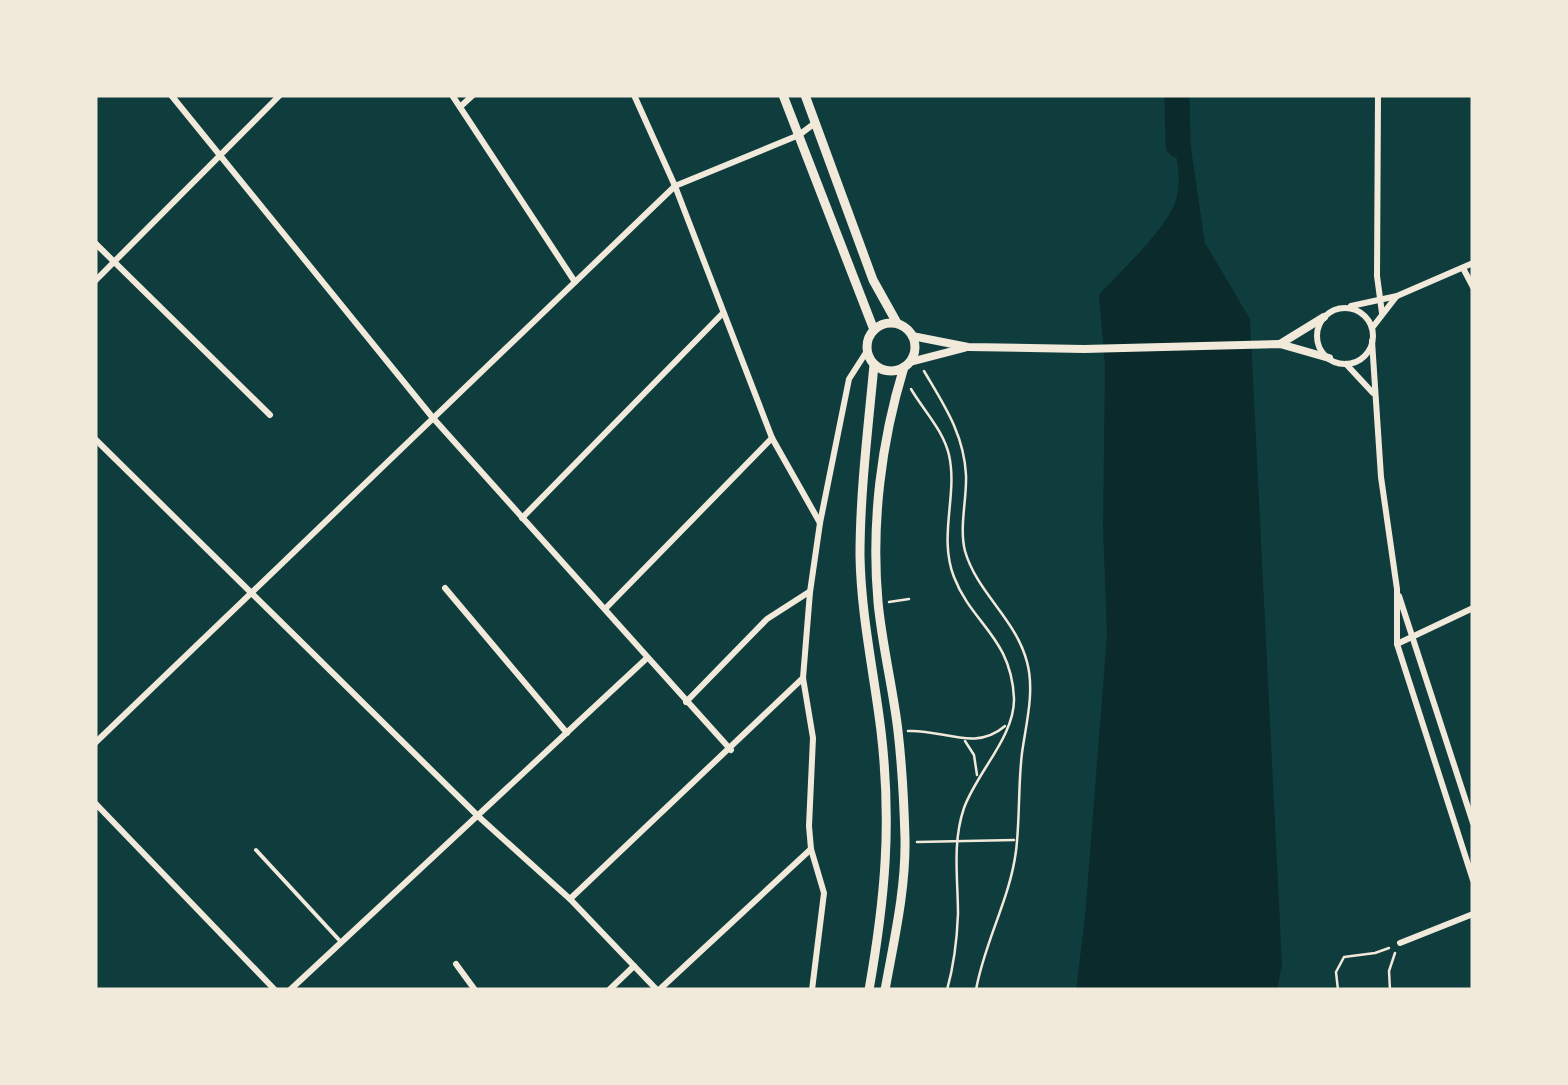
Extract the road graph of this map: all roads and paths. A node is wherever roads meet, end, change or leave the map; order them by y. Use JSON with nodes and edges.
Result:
{"nodes":[{"id":1,"x":171,"y":95,"type":"edge"},
{"id":2,"x":280,"y":95,"type":"edge"},
{"id":3,"x":452,"y":95,"type":"edge"},
{"id":4,"x":473,"y":95,"type":"edge"},
{"id":5,"x":634,"y":95,"type":"edge"},
{"id":6,"x":784,"y":95,"type":"edge"},
{"id":7,"x":804,"y":95,"type":"edge"},
{"id":8,"x":1378,"y":95,"type":"edge"},
{"id":9,"x":460,"y":107,"type":"junction"},
{"id":10,"x":815,"y":123,"type":"junction"},
{"id":11,"x":798,"y":135,"type":"junction"},
{"id":12,"x":218,"y":154,"type":"junction"},
{"id":13,"x":675,"y":186,"type":"junction"},
{"id":14,"x":95,"y":243,"type":"edge"},
{"id":15,"x":114,"y":262,"type":"junction"},
{"id":16,"x":1473,"y":263,"type":"edge"},
{"id":17,"x":1463,"y":268,"type":"junction"},
{"id":18,"x":95,"y":281,"type":"edge"},
{"id":19,"x":575,"y":282,"type":"junction"},
{"id":20,"x":1473,"y":286,"type":"edge"},
{"id":21,"x":1397,"y":296,"type":"junction"},
{"id":22,"x":1379,"y":300,"type":"junction"},
{"id":23,"x":1340,"y":308,"type":"junction"},
{"id":24,"x":724,"y":312,"type":"junction"},
{"id":25,"x":1382,"y":312,"type":"junction"},
{"id":26,"x":1324,"y":317,"type":"junction"},
{"id":27,"x":896,"y":324,"type":"junction"},
{"id":28,"x":1372,"y":328,"type":"junction"},
{"id":29,"x":874,"y":330,"type":"junction"},
{"id":30,"x":912,"y":336,"type":"junction"},
{"id":31,"x":1372,"y":341,"type":"junction"},
{"id":32,"x":1280,"y":344,"type":"junction"},
{"id":33,"x":968,"y":347,"type":"junction"},
{"id":34,"x":867,"y":351,"type":"junction"},
{"id":35,"x":1329,"y":358,"type":"junction"},
{"id":36,"x":1346,"y":364,"type":"junction"},
{"id":37,"x":907,"y":365,"type":"junction"},
{"id":38,"x":874,"y":366,"type":"junction"},
{"id":39,"x":924,"y":371,"type":"dead end"},
{"id":40,"x":910,"y":387,"type":"dead end"},
{"id":41,"x":1374,"y":394,"type":"junction"},
{"id":42,"x":270,"y":415,"type":"dead end"},
{"id":43,"x":433,"y":418,"type":"junction"},
{"id":44,"x":772,"y":438,"type":"junction"},
{"id":45,"x":95,"y":440,"type":"edge"},
{"id":46,"x":522,"y":518,"type":"junction"},
{"id":47,"x":820,"y":523,"type":"junction"},
{"id":48,"x":952,"y":574,"type":"junction"},
{"id":49,"x":946,"y":576,"type":"dead end"},
{"id":50,"x":445,"y":588,"type":"dead end"},
{"id":51,"x":1396,"y":589,"type":"junction"},
{"id":52,"x":810,"y":592,"type":"junction"},
{"id":53,"x":254,"y":594,"type":"junction"},
{"id":54,"x":908,"y":599,"type":"dead end"},
{"id":55,"x":878,"y":605,"type":"junction"},
{"id":56,"x":606,"y":608,"type":"junction"},
{"id":57,"x":1473,"y":608,"type":"edge"},
{"id":58,"x":1414,"y":636,"type":"junction"},
{"id":59,"x":1397,"y":644,"type":"junction"},
{"id":60,"x":647,"y":658,"type":"junction"},
{"id":61,"x":803,"y":678,"type":"junction"},
{"id":62,"x":686,"y":702,"type":"junction"},
{"id":63,"x":1010,"y":722,"type":"junction"},
{"id":64,"x":898,"y":731,"type":"junction"},
{"id":65,"x":567,"y":733,"type":"junction"},
{"id":66,"x":964,"y":740,"type":"junction"},
{"id":67,"x":95,"y":743,"type":"edge"},
{"id":68,"x":731,"y":750,"type":"junction"},
{"id":69,"x":978,"y":778,"type":"junction"},
{"id":70,"x":95,"y":802,"type":"edge"},
{"id":71,"x":479,"y":817,"type":"junction"},
{"id":72,"x":1473,"y":823,"type":"edge"},
{"id":73,"x":1016,"y":840,"type":"junction"},
{"id":74,"x":958,"y":841,"type":"junction"},
{"id":75,"x":905,"y":842,"type":"junction"},
{"id":76,"x":811,"y":848,"type":"junction"},
{"id":77,"x":256,"y":850,"type":"dead end"},
{"id":78,"x":1473,"y":880,"type":"edge"},
{"id":79,"x":570,"y":900,"type":"junction"},
{"id":80,"x":1473,"y":914,"type":"edge"},
{"id":81,"x":341,"y":942,"type":"junction"},
{"id":82,"x":1400,"y":943,"type":"dead end"},
{"id":83,"x":456,"y":964,"type":"dead end"},
{"id":84,"x":634,"y":966,"type":"junction"},
{"id":85,"x":275,"y":990,"type":"edge"},
{"id":86,"x":290,"y":990,"type":"edge"},
{"id":87,"x":475,"y":990,"type":"edge"},
{"id":88,"x":609,"y":990,"type":"edge"},
{"id":89,"x":658,"y":990,"type":"edge"},
{"id":90,"x":812,"y":990,"type":"edge"},
{"id":91,"x":868,"y":990,"type":"edge"},
{"id":92,"x":885,"y":990,"type":"edge"},
{"id":93,"x":947,"y":990,"type":"edge"},
{"id":94,"x":976,"y":990,"type":"edge"},
{"id":95,"x":1338,"y":990,"type":"edge"},
{"id":96,"x":1390,"y":990,"type":"edge"}],
"edges":[{"from":1,"to":12,"type":"street"},
{"from":2,"to":12,"type":"street"},
{"from":3,"to":9,"type":"street"},
{"from":4,"to":9,"type":"street"},
{"from":5,"to":13,"type":"street"},
{"from":6,"to":11,"type":"main road"},
{"from":7,"to":10,"type":"main road"},
{"from":8,"to":22,"type":"street"},
{"from":9,"to":19,"type":"street"},
{"from":10,"to":11,"type":"street"},
{"from":10,"to":27,"type":"main road"},
{"from":11,"to":13,"type":"street"},
{"from":11,"to":29,"type":"main road"},
{"from":12,"to":15,"type":"street"},
{"from":12,"to":43,"type":"street"},
{"from":13,"to":19,"type":"street"},
{"from":13,"to":24,"type":"street"},
{"from":14,"to":15,"type":"street"},
{"from":15,"to":18,"type":"street"},
{"from":15,"to":42,"type":"street"},
{"from":16,"to":17,"type":"street"},
{"from":17,"to":20,"type":"street"},
{"from":17,"to":21,"type":"street"},
{"from":19,"to":43,"type":"street"},
{"from":21,"to":22,"type":"street"},
{"from":21,"to":25,"type":"street"},
{"from":22,"to":23,"type":"street"},
{"from":22,"to":25,"type":"street"},
{"from":23,"to":26,"type":"street"},
{"from":23,"to":28,"type":"street"},
{"from":24,"to":44,"type":"street"},
{"from":24,"to":46,"type":"street"},
{"from":25,"to":28,"type":"street"},
{"from":26,"to":32,"type":"street"},
{"from":26,"to":35,"type":"street"},
{"from":27,"to":29,"type":"main road"},
{"from":27,"to":30,"type":"main road"},
{"from":28,"to":31,"type":"street"},
{"from":29,"to":34,"type":"main road"},
{"from":30,"to":33,"type":"street"},
{"from":30,"to":37,"type":"main road"},
{"from":31,"to":36,"type":"street"},
{"from":31,"to":41,"type":"street"},
{"from":32,"to":33,"type":"street"},
{"from":32,"to":35,"type":"street"},
{"from":33,"to":37,"type":"street"},
{"from":34,"to":38,"type":"main road"},
{"from":34,"to":47,"type":"street"},
{"from":35,"to":36,"type":"street"},
{"from":36,"to":41,"type":"street"},
{"from":37,"to":38,"type":"main road"},
{"from":37,"to":55,"type":"main road"},
{"from":38,"to":91,"type":"main road"},
{"from":39,"to":73,"type":"path"},
{"from":40,"to":48,"type":"path"},
{"from":41,"to":51,"type":"street"},
{"from":43,"to":46,"type":"street"},
{"from":43,"to":53,"type":"street"},
{"from":44,"to":47,"type":"street"},
{"from":44,"to":56,"type":"street"},
{"from":45,"to":53,"type":"street"},
{"from":46,"to":56,"type":"street"},
{"from":47,"to":52,"type":"street"},
{"from":48,"to":49,"type":"path"},
{"from":48,"to":63,"type":"path"},
{"from":50,"to":65,"type":"street"},
{"from":51,"to":58,"type":"street"},
{"from":51,"to":59,"type":"street"},
{"from":52,"to":61,"type":"street"},
{"from":52,"to":62,"type":"street"},
{"from":53,"to":67,"type":"street"},
{"from":53,"to":71,"type":"street"},
{"from":54,"to":55,"type":"path"},
{"from":55,"to":64,"type":"main road"},
{"from":56,"to":60,"type":"street"},
{"from":57,"to":58,"type":"street"},
{"from":58,"to":59,"type":"street"},
{"from":58,"to":72,"type":"street"},
{"from":59,"to":78,"type":"street"},
{"from":60,"to":62,"type":"street"},
{"from":60,"to":65,"type":"street"},
{"from":61,"to":68,"type":"street"},
{"from":61,"to":76,"type":"street"},
{"from":62,"to":68,"type":"street"},
{"from":63,"to":66,"type":"path"},
{"from":63,"to":69,"type":"path"},
{"from":64,"to":66,"type":"path"},
{"from":64,"to":75,"type":"main road"},
{"from":65,"to":71,"type":"street"},
{"from":66,"to":69,"type":"path"},
{"from":68,"to":79,"type":"street"},
{"from":69,"to":74,"type":"path"},
{"from":70,"to":85,"type":"street"},
{"from":71,"to":79,"type":"street"},
{"from":71,"to":81,"type":"street"},
{"from":73,"to":74,"type":"path"},
{"from":73,"to":94,"type":"path"},
{"from":74,"to":75,"type":"path"},
{"from":74,"to":93,"type":"path"},
{"from":75,"to":92,"type":"main road"},
{"from":76,"to":89,"type":"street"},
{"from":76,"to":90,"type":"street"},
{"from":77,"to":81,"type":"lane"},
{"from":79,"to":84,"type":"street"},
{"from":80,"to":82,"type":"street"},
{"from":81,"to":86,"type":"street"},
{"from":83,"to":87,"type":"street"},
{"from":84,"to":88,"type":"street"},
{"from":84,"to":89,"type":"street"},
{"from":95,"to":96,"type":"path"}]}
